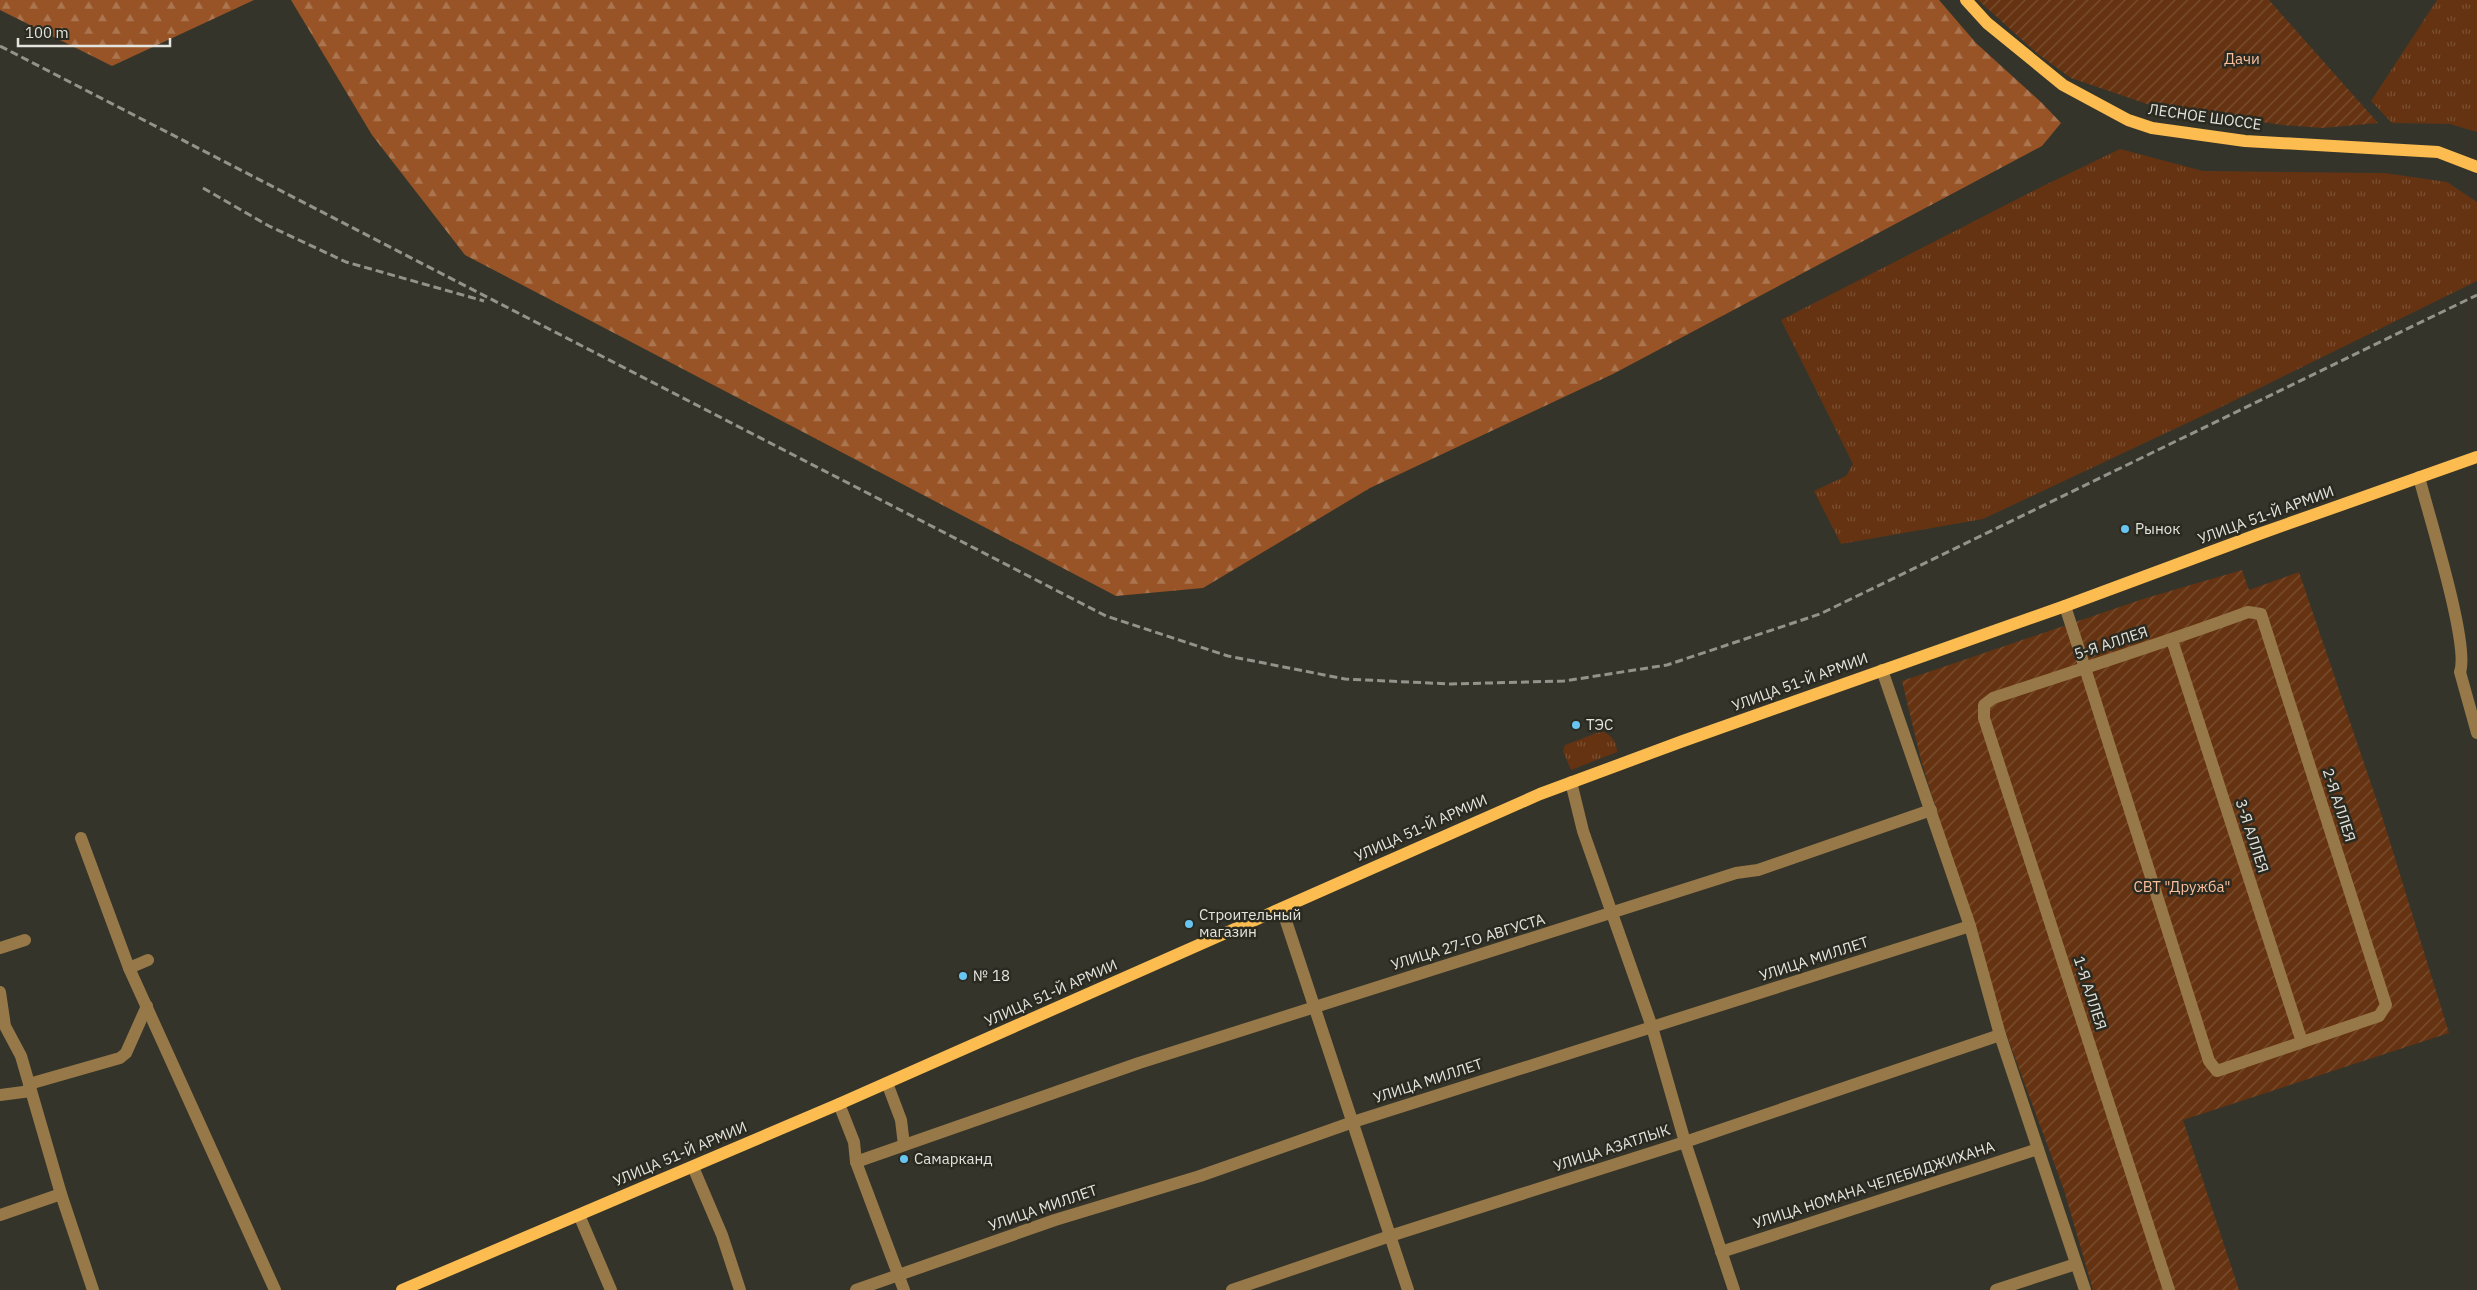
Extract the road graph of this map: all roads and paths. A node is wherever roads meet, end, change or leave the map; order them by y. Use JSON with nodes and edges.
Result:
{"nodes":[{"id":1,"x":1966,"y":0,"type":"edge"},
{"id":2,"x":2477,"y":167,"type":"edge"},
{"id":3,"x":2477,"y":457,"type":"edge"},
{"id":4,"x":2419,"y":478,"type":"junction"},
{"id":5,"x":2065,"y":606,"type":"junction"},
{"id":6,"x":2248,"y":612,"type":"joint"},
{"id":7,"x":2172,"y":640,"type":"junction"},
{"id":8,"x":2085,"y":668,"type":"junction"},
{"id":9,"x":1882,"y":670,"type":"junction"},
{"id":10,"x":1984,"y":705,"type":"joint"},
{"id":11,"x":2477,"y":732,"type":"edge"},
{"id":12,"x":1571,"y":782,"type":"junction"},
{"id":13,"x":1931,"y":810,"type":"junction"},
{"id":14,"x":81,"y":838,"type":"dead end"},
{"id":15,"x":1282,"y":909,"type":"junction"},
{"id":16,"x":1613,"y":913,"type":"junction"},
{"id":17,"x":1970,"y":926,"type":"junction"},
{"id":18,"x":25,"y":940,"type":"dead end"},
{"id":19,"x":0,"y":948,"type":"edge"},
{"id":20,"x":148,"y":960,"type":"dead end"},
{"id":21,"x":129,"y":968,"type":"junction"},
{"id":22,"x":0,"y":992,"type":"edge"},
{"id":23,"x":147,"y":1006,"type":"junction"},
{"id":24,"x":1314,"y":1007,"type":"junction"},
{"id":25,"x":1652,"y":1027,"type":"junction"},
{"id":26,"x":2000,"y":1035,"type":"junction"},
{"id":27,"x":2302,"y":1042,"type":"junction"},
{"id":28,"x":887,"y":1083,"type":"junction"},
{"id":29,"x":30,"y":1088,"type":"junction"},
{"id":30,"x":0,"y":1095,"type":"edge"},
{"id":31,"x":839,"y":1104,"type":"junction"},
{"id":32,"x":1353,"y":1122,"type":"junction"},
{"id":33,"x":1684,"y":1142,"type":"junction"},
{"id":34,"x":904,"y":1145,"type":"junction"},
{"id":35,"x":2038,"y":1149,"type":"junction"},
{"id":36,"x":856,"y":1162,"type":"junction"},
{"id":37,"x":693,"y":1167,"type":"junction"},
{"id":38,"x":61,"y":1194,"type":"junction"},
{"id":39,"x":579,"y":1214,"type":"junction"},
{"id":40,"x":0,"y":1215,"type":"edge"},
{"id":41,"x":1390,"y":1236,"type":"junction"},
{"id":42,"x":1721,"y":1252,"type":"junction"},
{"id":43,"x":2076,"y":1264,"type":"junction"},
{"id":44,"x":900,"y":1276,"type":"junction"},
{"id":45,"x":93,"y":1290,"type":"edge"},
{"id":46,"x":275,"y":1290,"type":"edge"},
{"id":47,"x":402,"y":1290,"type":"edge"},
{"id":48,"x":611,"y":1290,"type":"edge"},
{"id":49,"x":740,"y":1290,"type":"edge"},
{"id":50,"x":856,"y":1290,"type":"edge"},
{"id":51,"x":904,"y":1290,"type":"edge"},
{"id":52,"x":1232,"y":1290,"type":"edge"},
{"id":53,"x":1408,"y":1290,"type":"edge"},
{"id":54,"x":1734,"y":1290,"type":"edge"},
{"id":55,"x":1996,"y":1290,"type":"edge"},
{"id":56,"x":2084,"y":1290,"type":"edge"},
{"id":57,"x":2169,"y":1290,"type":"edge"}],
"edges":[{"from":1,"to":2,"type":"main road","name":"ЛЕСНОЕ ШОССЕ"},
{"from":3,"to":4,"type":"main road","name":"УЛИЦА 51-Й АРМИИ"},
{"from":4,"to":5,"type":"main road","name":"УЛИЦА 51-Й АРМИИ"},
{"from":4,"to":11,"type":"street"},
{"from":5,"to":8,"type":"street"},
{"from":5,"to":9,"type":"main road","name":"УЛИЦА 51-Й АРМИИ"},
{"from":6,"to":7,"type":"street","name":"5-Я АЛЛЕЯ"},
{"from":6,"to":27,"type":"street","name":"2-Я АЛЛЕЯ"},
{"from":7,"to":8,"type":"street","name":"5-Я АЛЛЕЯ"},
{"from":7,"to":27,"type":"street","name":"3-Я АЛЛЕЯ"},
{"from":8,"to":10,"type":"street","name":"5-Я АЛЛЕЯ"},
{"from":8,"to":27,"type":"street"},
{"from":9,"to":12,"type":"main road","name":"УЛИЦА 51-Й АРМИИ"},
{"from":9,"to":13,"type":"street"},
{"from":10,"to":57,"type":"street","name":"1-Я АЛЛЕЯ"},
{"from":12,"to":15,"type":"main road","name":"УЛИЦА 51-Й АРМИИ"},
{"from":12,"to":16,"type":"street"},
{"from":13,"to":16,"type":"street","name":"УЛИЦА 27-ГО АВГУСТА"},
{"from":13,"to":17,"type":"street"},
{"from":14,"to":21,"type":"street"},
{"from":15,"to":24,"type":"street"},
{"from":15,"to":28,"type":"main road","name":"УЛИЦА 51-Й АРМИИ"},
{"from":16,"to":24,"type":"street","name":"УЛИЦА 27-ГО АВГУСТА"},
{"from":16,"to":25,"type":"street"},
{"from":17,"to":25,"type":"street","name":"УЛИЦА МИЛЛЕТ"},
{"from":17,"to":26,"type":"street"},
{"from":18,"to":19,"type":"street"},
{"from":20,"to":21,"type":"street"},
{"from":21,"to":23,"type":"street"},
{"from":22,"to":29,"type":"street"},
{"from":23,"to":29,"type":"street"},
{"from":23,"to":46,"type":"street"},
{"from":24,"to":32,"type":"street"},
{"from":24,"to":34,"type":"street","name":"УЛИЦА 27-ГО АВГУСТА"},
{"from":25,"to":32,"type":"street","name":"УЛИЦА МИЛЛЕТ"},
{"from":25,"to":33,"type":"street"},
{"from":26,"to":33,"type":"street","name":"УЛИЦА АЗАТЛЫК"},
{"from":26,"to":35,"type":"street"},
{"from":28,"to":31,"type":"main road","name":"УЛИЦА 51-Й АРМИИ"},
{"from":28,"to":34,"type":"street"},
{"from":29,"to":30,"type":"street"},
{"from":29,"to":38,"type":"street"},
{"from":31,"to":36,"type":"street"},
{"from":31,"to":37,"type":"main road","name":"УЛИЦА 51-Й АРМИИ"},
{"from":32,"to":41,"type":"street"},
{"from":32,"to":44,"type":"street","name":"УЛИЦА МИЛЛЕТ"},
{"from":33,"to":41,"type":"street","name":"УЛИЦА АЗАТЛЫК"},
{"from":33,"to":42,"type":"street"},
{"from":34,"to":36,"type":"street","name":"УЛИЦА 27-ГО АВГУСТА"},
{"from":35,"to":42,"type":"street","name":"УЛИЦА НОМАНА ЧЕЛЕБИДЖИХАНА"},
{"from":35,"to":43,"type":"street"},
{"from":36,"to":44,"type":"street"},
{"from":37,"to":39,"type":"main road","name":"УЛИЦА 51-Й АРМИИ"},
{"from":37,"to":49,"type":"street"},
{"from":38,"to":40,"type":"street"},
{"from":38,"to":45,"type":"street"},
{"from":39,"to":47,"type":"main road","name":"УЛИЦА 51-Й АРМИИ"},
{"from":39,"to":48,"type":"street"},
{"from":41,"to":52,"type":"street","name":"УЛИЦА АЗАТЛЫК"},
{"from":41,"to":53,"type":"street"},
{"from":42,"to":54,"type":"street"},
{"from":43,"to":55,"type":"street"},
{"from":43,"to":56,"type":"street"},
{"from":44,"to":50,"type":"street","name":"УЛИЦА МИЛЛЕТ"},
{"from":44,"to":51,"type":"street"}]}
